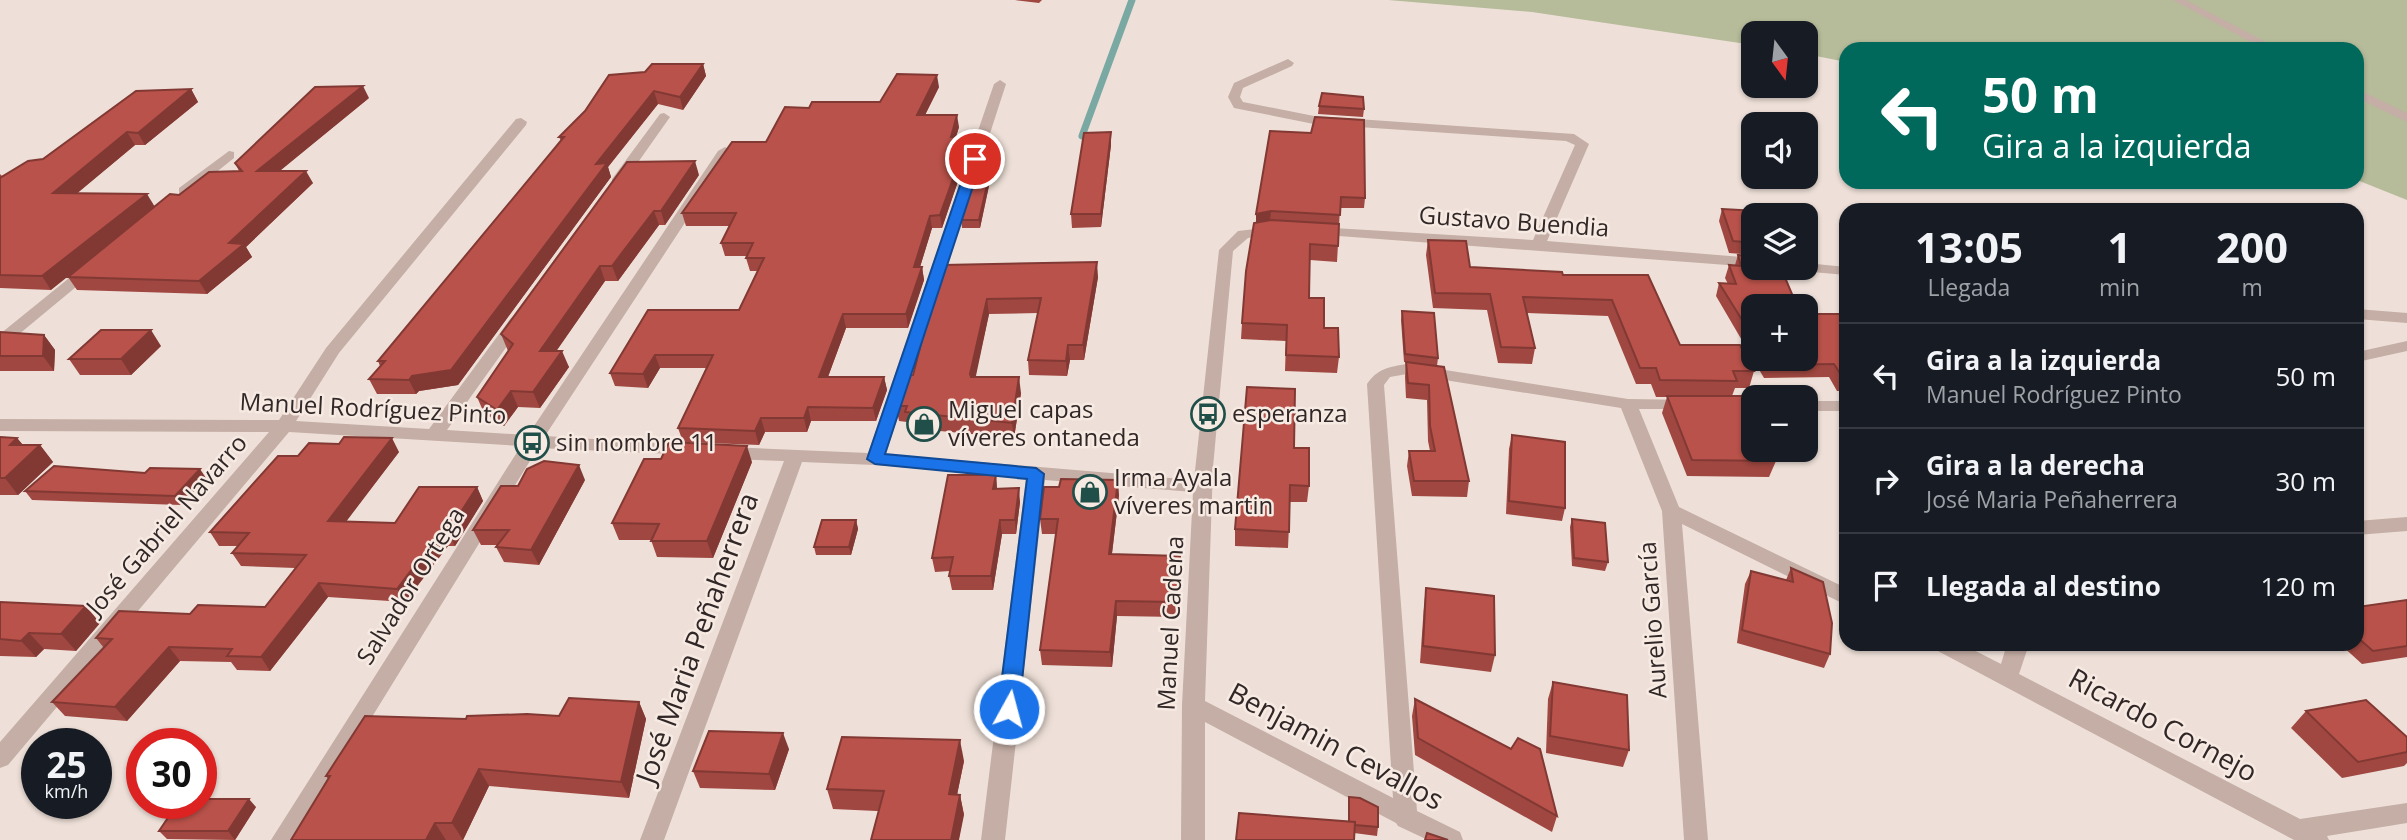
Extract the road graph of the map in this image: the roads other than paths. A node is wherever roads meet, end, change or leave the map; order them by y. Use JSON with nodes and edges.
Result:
{"nodes":[{"id":1,"x":2178,"y":0,"type":"edge"},
{"id":2,"x":2259,"y":42,"type":"edge"},
{"id":3,"x":1289,"y":63,"type":"dead end"},
{"id":4,"x":1000,"y":84,"type":"dead end"},
{"id":5,"x":2364,"y":96,"type":"edge"},
{"id":6,"x":664,"y":117,"type":"dead end"},
{"id":7,"x":2407,"y":118,"type":"edge"},
{"id":8,"x":521,"y":121,"type":"dead end"},
{"id":9,"x":725,"y":152,"type":"edge"},
{"id":10,"x":229,"y":155,"type":"dead end"},
{"id":11,"x":607,"y":197,"type":"edge"},
{"id":12,"x":177,"y":198,"type":"edge"},
{"id":13,"x":1270,"y":228,"type":"joint"},
{"id":14,"x":1538,"y":245,"type":"junction"},
{"id":15,"x":104,"y":257,"type":"edge"},
{"id":16,"x":1741,"y":262,"type":"edge"},
{"id":17,"x":1818,"y":269,"type":"edge"},
{"id":18,"x":1839,"y":270,"type":"edge"},
{"id":19,"x":525,"y":310,"type":"edge"},
{"id":20,"x":2364,"y":315,"type":"edge"},
{"id":21,"x":2407,"y":318,"type":"edge"},
{"id":22,"x":0,"y":342,"type":"edge"},
{"id":23,"x":2407,"y":346,"type":"edge"},
{"id":24,"x":2364,"y":355,"type":"edge"},
{"id":25,"x":1628,"y":404,"type":"junction"},
{"id":26,"x":1712,"y":405,"type":"edge"},
{"id":27,"x":1818,"y":406,"type":"edge"},
{"id":28,"x":1839,"y":406,"type":"edge"},
{"id":29,"x":0,"y":425,"type":"edge"},
{"id":30,"x":284,"y":426,"type":"junction"},
{"id":31,"x":435,"y":434,"type":"junction"},
{"id":32,"x":532,"y":443,"type":"junction"},
{"id":33,"x":795,"y":456,"type":"junction"},
{"id":34,"x":875,"y":459,"type":"junction"},
{"id":35,"x":1036,"y":474,"type":"junction"},
{"id":36,"x":1204,"y":487,"type":"junction"},
{"id":37,"x":1671,"y":511,"type":"junction"},
{"id":38,"x":2407,"y":524,"type":"edge"},
{"id":39,"x":2364,"y":527,"type":"edge"},
{"id":40,"x":1839,"y":594,"type":"edge"},
{"id":41,"x":1957,"y":651,"type":"edge"},
{"id":42,"x":2016,"y":651,"type":"edge"},
{"id":43,"x":2008,"y":676,"type":"junction"},
{"id":44,"x":1193,"y":705,"type":"junction"},
{"id":45,"x":0,"y":758,"type":"edge"},
{"id":46,"x":2407,"y":813,"type":"edge"},
{"id":47,"x":1406,"y":819,"type":"junction"},
{"id":48,"x":2307,"y":835,"type":"edge"},
{"id":49,"x":283,"y":840,"type":"edge"},
{"id":50,"x":652,"y":840,"type":"edge"},
{"id":51,"x":993,"y":840,"type":"edge"},
{"id":52,"x":1192,"y":840,"type":"edge"},
{"id":53,"x":1451,"y":840,"type":"edge"},
{"id":54,"x":1696,"y":840,"type":"edge"}],
"edges":[{"from":1,"to":2,"type":"street"},
{"from":3,"to":14,"type":"street"},
{"from":4,"to":34,"type":"street"},
{"from":5,"to":7,"type":"street"},
{"from":6,"to":11,"type":"street"},
{"from":8,"to":30,"type":"street","name":"José Gabriel Navarro"},
{"from":9,"to":32,"type":"street","name":"Salvador Ortega"},
{"from":10,"to":12,"type":"street"},
{"from":13,"to":14,"type":"street","name":"Gustavo Buendia"},
{"from":13,"to":36,"type":"street","name":"Manuel Cadena"},
{"from":14,"to":16,"type":"street","name":"Gustavo Buendia"},
{"from":15,"to":22,"type":"street"},
{"from":17,"to":18,"type":"street"},
{"from":19,"to":31,"type":"street"},
{"from":20,"to":21,"type":"street"},
{"from":23,"to":24,"type":"street"},
{"from":25,"to":26,"type":"street"},
{"from":25,"to":37,"type":"street","name":"Aurelio García"},
{"from":25,"to":47,"type":"street"},
{"from":27,"to":28,"type":"street"},
{"from":29,"to":30,"type":"street","name":"Manuel Rodríguez Pinto"},
{"from":30,"to":31,"type":"street","name":"Manuel Rodríguez Pinto"},
{"from":30,"to":45,"type":"street","name":"José Gabriel Navarro"},
{"from":31,"to":32,"type":"street","name":"Manuel Rodríguez Pinto"},
{"from":32,"to":33,"type":"street","name":"Manuel Rodríguez Pinto"},
{"from":32,"to":49,"type":"street","name":"Salvador Ortega"},
{"from":33,"to":34,"type":"street","name":"Manuel Rodríguez Pinto"},
{"from":33,"to":50,"type":"street","name":"José Maria Peñaherrera"},
{"from":34,"to":35,"type":"street","name":"Manuel Rodríguez Pinto"},
{"from":35,"to":36,"type":"street","name":"Manuel Rodríguez Pinto"},
{"from":35,"to":51,"type":"street"},
{"from":36,"to":44,"type":"street","name":"Manuel Cadena"},
{"from":37,"to":40,"type":"street"},
{"from":37,"to":54,"type":"street","name":"Aurelio García"},
{"from":38,"to":39,"type":"street"},
{"from":41,"to":43,"type":"street","name":"Ricardo Cornejo"},
{"from":42,"to":43,"type":"street"},
{"from":43,"to":48,"type":"street","name":"Ricardo Cornejo"},
{"from":44,"to":47,"type":"street","name":"Benjamin Cevallos"},
{"from":44,"to":52,"type":"street","name":"Manuel Cadena"},
{"from":46,"to":48,"type":"street"},
{"from":47,"to":53,"type":"street","name":"Benjamin Cevallos"}]}
